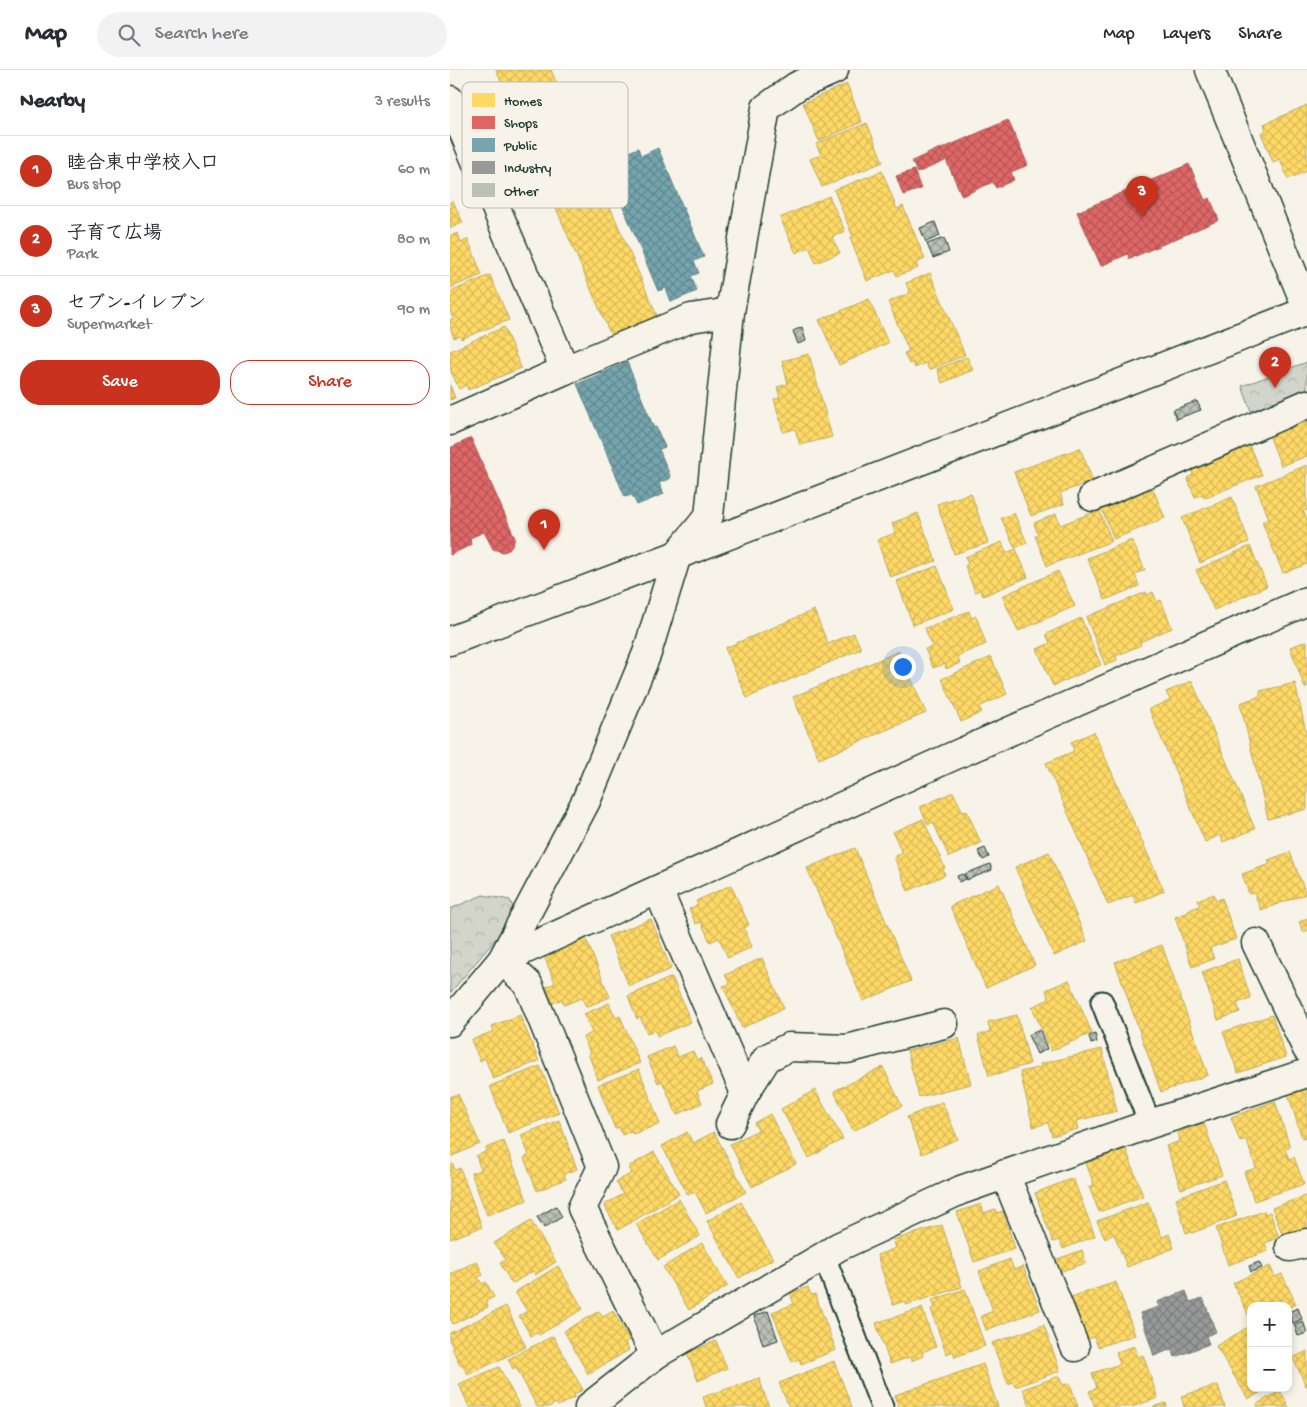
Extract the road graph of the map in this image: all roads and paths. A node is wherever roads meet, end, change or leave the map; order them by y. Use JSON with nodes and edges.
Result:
{"nodes":[{"id":1,"x":834,"y":70,"type":"edge"},
{"id":2,"x":1210,"y":70,"type":"edge"},
{"id":3,"x":450,"y":100,"type":"edge"},
{"id":4,"x":462,"y":128,"type":"edge"},
{"id":5,"x":496,"y":208,"type":"edge"},
{"id":6,"x":1307,"y":309,"type":"edge"},
{"id":7,"x":730,"y":312,"type":"junction"},
{"id":8,"x":565,"y":370,"type":"junction"},
{"id":9,"x":1307,"y":404,"type":"edge"},
{"id":10,"x":450,"y":421,"type":"edge"},
{"id":11,"x":1093,"y":497,"type":"dead end"},
{"id":12,"x":677,"y":555,"type":"junction"},
{"id":13,"x":1307,"y":601,"type":"edge"},
{"id":14,"x":450,"y":641,"type":"edge"},
{"id":15,"x":658,"y":890,"type":"junction"},
{"id":16,"x":1256,"y":943,"type":"dead end"},
{"id":17,"x":502,"y":960,"type":"junction"},
{"id":18,"x":1102,"y":1002,"type":"dead end"},
{"id":19,"x":450,"y":1022,"type":"edge"},
{"id":20,"x":944,"y":1024,"type":"dead end"},
{"id":21,"x":1307,"y":1049,"type":"edge"},
{"id":22,"x":1307,"y":1074,"type":"edge"},
{"id":23,"x":745,"y":1093,"type":"junction"},
{"id":24,"x":730,"y":1124,"type":"dead end"},
{"id":25,"x":1150,"y":1124,"type":"junction"},
{"id":26,"x":1005,"y":1174,"type":"junction"},
{"id":27,"x":824,"y":1256,"type":"junction"},
{"id":28,"x":1075,"y":1347,"type":"dead end"},
{"id":29,"x":655,"y":1355,"type":"junction"},
{"id":30,"x":589,"y":1407,"type":"edge"},
{"id":31,"x":882,"y":1407,"type":"edge"}],
"edges":[{"from":1,"to":7,"type":"street"},
{"from":2,"to":6,"type":"street"},
{"from":3,"to":4,"type":"street"},
{"from":5,"to":8,"type":"street"},
{"from":6,"to":12,"type":"street"},
{"from":7,"to":8,"type":"street"},
{"from":7,"to":12,"type":"street"},
{"from":8,"to":10,"type":"street"},
{"from":9,"to":11,"type":"street"},
{"from":12,"to":14,"type":"street"},
{"from":12,"to":17,"type":"street"},
{"from":13,"to":15,"type":"street"},
{"from":15,"to":17,"type":"street"},
{"from":15,"to":23,"type":"street"},
{"from":16,"to":21,"type":"street"},
{"from":17,"to":19,"type":"street"},
{"from":17,"to":29,"type":"street"},
{"from":18,"to":25,"type":"lane"},
{"from":20,"to":23,"type":"street"},
{"from":22,"to":25,"type":"street"},
{"from":23,"to":24,"type":"street"},
{"from":25,"to":26,"type":"street"},
{"from":26,"to":27,"type":"street"},
{"from":26,"to":28,"type":"street"},
{"from":27,"to":29,"type":"street"},
{"from":27,"to":31,"type":"lane"},
{"from":29,"to":30,"type":"street"}]}
